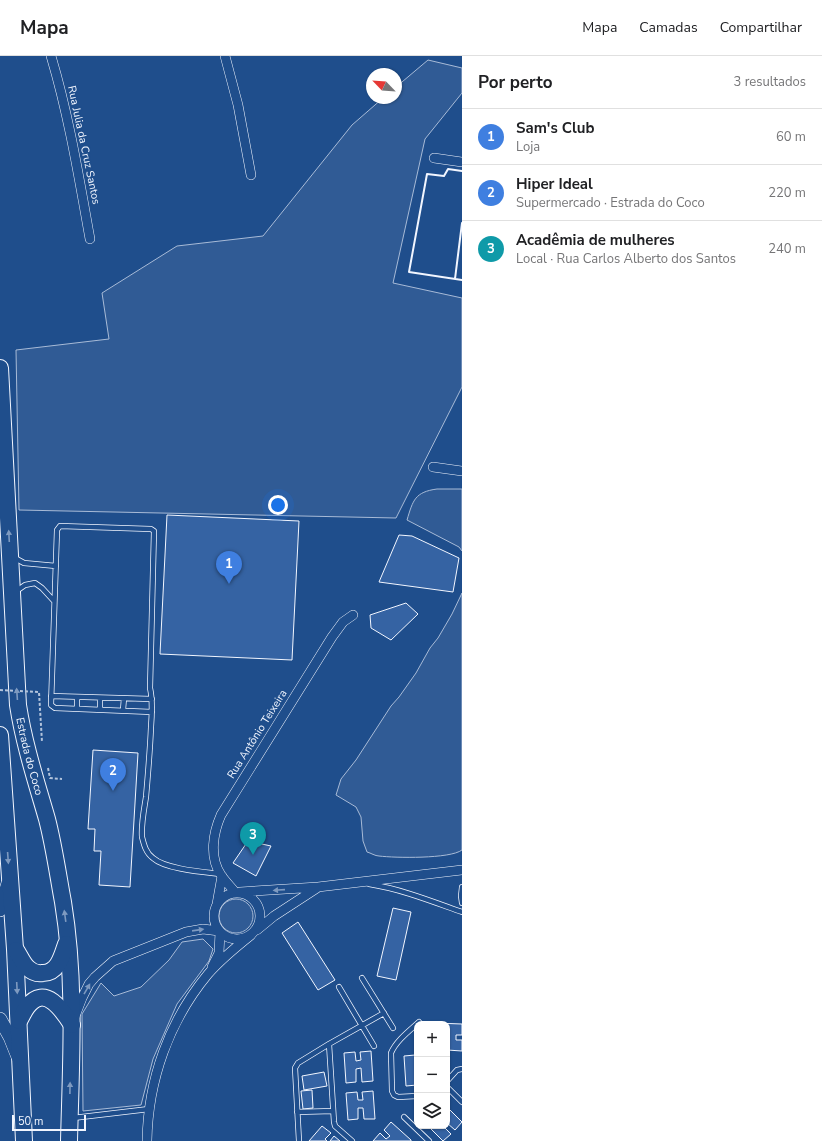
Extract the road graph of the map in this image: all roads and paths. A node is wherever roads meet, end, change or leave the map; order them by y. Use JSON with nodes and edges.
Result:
{"nodes":[{"id":1,"x":51,"y":56,"type":"edge"},
{"id":2,"x":225,"y":56,"type":"edge"},
{"id":3,"x":434,"y":158,"type":"dead end"},
{"id":4,"x":462,"y":162,"type":"edge"},
{"id":5,"x":251,"y":175,"type":"dead end"},
{"id":6,"x":90,"y":239,"type":"dead end"},
{"id":7,"x":0,"y":368,"type":"edge"},
{"id":8,"x":433,"y":467,"type":"dead end"},
{"id":9,"x":462,"y":471,"type":"edge"},
{"id":10,"x":10,"y":555,"type":"junction"},
{"id":11,"x":56,"y":566,"type":"junction"},
{"id":12,"x":12,"y":595,"type":"junction"},
{"id":13,"x":54,"y":602,"type":"junction"},
{"id":14,"x":353,"y":615,"type":"dead end"},
{"id":15,"x":0,"y":690,"type":"edge"},
{"id":16,"x":51,"y":696,"type":"junction"},
{"id":17,"x":77,"y":697,"type":"junction"},
{"id":18,"x":100,"y":698,"type":"junction"},
{"id":19,"x":124,"y":698,"type":"junction"},
{"id":20,"x":152,"y":699,"type":"junction"},
{"id":21,"x":77,"y":708,"type":"junction"},
{"id":22,"x":100,"y":709,"type":"junction"},
{"id":23,"x":123,"y":710,"type":"junction"},
{"id":24,"x":152,"y":712,"type":"junction"},
{"id":25,"x":0,"y":735,"type":"edge"},
{"id":26,"x":42,"y":742,"type":"dead end"},
{"id":27,"x":48,"y":768,"type":"dead end"},
{"id":28,"x":62,"y":779,"type":"dead end"},
{"id":29,"x":462,"y":870,"type":"edge"},
{"id":30,"x":221,"y":875,"type":"junction"},
{"id":31,"x":10,"y":877,"type":"junction"},
{"id":32,"x":359,"y":882,"type":"junction"},
{"id":33,"x":318,"y":887,"type":"junction"},
{"id":34,"x":462,"y":887,"type":"edge"},
{"id":35,"x":237,"y":892,"type":"junction"},
{"id":36,"x":462,"y":903,"type":"edge"},
{"id":37,"x":216,"y":904,"type":"junction"},
{"id":38,"x":0,"y":910,"type":"edge"},
{"id":39,"x":462,"y":912,"type":"edge"},
{"id":40,"x":219,"y":931,"type":"junction"},
{"id":41,"x":252,"y":934,"type":"junction"},
{"id":42,"x":68,"y":937,"type":"junction"},
{"id":43,"x":15,"y":949,"type":"junction"},
{"id":44,"x":209,"y":973,"type":"junction"},
{"id":45,"x":362,"y":978,"type":"dead end"},
{"id":46,"x":339,"y":987,"type":"dead end"},
{"id":47,"x":384,"y":1013,"type":"junction"},
{"id":48,"x":0,"y":1019,"type":"edge"},
{"id":49,"x":19,"y":1021,"type":"junction"},
{"id":50,"x":72,"y":1025,"type":"junction"},
{"id":51,"x":362,"y":1025,"type":"junction"},
{"id":52,"x":414,"y":1027,"type":"edge"},
{"id":53,"x":393,"y":1028,"type":"dead end"},
{"id":54,"x":330,"y":1044,"type":"junction"},
{"id":55,"x":374,"y":1046,"type":"dead end"},
{"id":56,"x":21,"y":1066,"type":"junction"},
{"id":57,"x":462,"y":1069,"type":"edge"},
{"id":58,"x":450,"y":1078,"type":"edge"},
{"id":59,"x":450,"y":1090,"type":"edge"},
{"id":60,"x":414,"y":1096,"type":"edge"},
{"id":61,"x":462,"y":1102,"type":"edge"},
{"id":62,"x":149,"y":1109,"type":"junction"},
{"id":63,"x":334,"y":1111,"type":"junction"},
{"id":64,"x":297,"y":1112,"type":"junction"},
{"id":65,"x":404,"y":1117,"type":"dead end"},
{"id":66,"x":70,"y":1118,"type":"junction"},
{"id":67,"x":24,"y":1141,"type":"edge"},
{"id":68,"x":69,"y":1141,"type":"edge"},
{"id":69,"x":147,"y":1141,"type":"edge"},
{"id":70,"x":299,"y":1141,"type":"edge"},
{"id":71,"x":352,"y":1141,"type":"edge"},
{"id":72,"x":428,"y":1141,"type":"edge"}],
"edges":[{"from":1,"to":6,"type":"street","name":"Rua Julia da Cruz Santos"},
{"from":2,"to":5,"type":"street"},
{"from":3,"to":4,"type":"street"},
{"from":10,"to":7,"type":"highway","name":"Estrada do Coco","one_way":true},
{"from":8,"to":9,"type":"street"},
{"from":10,"to":11,"type":"lane"},
{"from":10,"to":12,"type":"highway","name":"Estrada do Coco"},
{"from":11,"to":13,"type":"lane"},
{"from":11,"to":20,"type":"lane"},
{"from":12,"to":13,"type":"lane"},
{"from":42,"to":12,"type":"highway","name":"Estrada do Coco","one_way":true},
{"from":13,"to":16,"type":"lane"},
{"from":14,"to":30,"type":"street","name":"Rua Antônio Teixeira"},
{"from":15,"to":26,"type":"path","bridge":true},
{"from":16,"to":17,"type":"lane"},
{"from":16,"to":21,"type":"lane"},
{"from":17,"to":18,"type":"lane"},
{"from":17,"to":21,"type":"lane"},
{"from":18,"to":19,"type":"lane"},
{"from":18,"to":22,"type":"lane"},
{"from":19,"to":20,"type":"lane"},
{"from":19,"to":23,"type":"lane"},
{"from":20,"to":24,"type":"lane"},
{"from":21,"to":22,"type":"lane"},
{"from":22,"to":23,"type":"lane"},
{"from":23,"to":24,"type":"lane"},
{"from":24,"to":30,"type":"lane"},
{"from":25,"to":31,"type":"highway","one_way":true},
{"from":27,"to":28,"type":"path"},
{"from":29,"to":32,"type":"street"},
{"from":30,"to":35,"type":"street","name":"Rua Antônio Teixeira"},
{"from":30,"to":37,"type":"street"},
{"from":31,"to":38,"type":"street"},
{"from":31,"to":43,"type":"highway"},
{"from":32,"to":33,"type":"street"},
{"from":32,"to":39,"type":"lane"},
{"from":33,"to":35,"type":"street","one_way":true},
{"from":33,"to":41,"type":"street"},
{"from":34,"to":36,"type":"lane"},
{"from":35,"to":37,"type":"street"},
{"from":35,"to":41,"type":"street"},
{"from":37,"to":40,"type":"street"},
{"from":40,"to":41,"type":"street"},
{"from":40,"to":44,"type":"street"},
{"from":50,"to":40,"type":"street","one_way":true},
{"from":41,"to":44,"type":"street"},
{"from":42,"to":43,"type":"highway"},
{"from":42,"to":50,"type":"highway","name":"Estrada do Coco"},
{"from":43,"to":49,"type":"highway","one_way":true},
{"from":44,"to":62,"type":"street"},
{"from":45,"to":47,"type":"lane"},
{"from":46,"to":51,"type":"lane"},
{"from":47,"to":51,"type":"lane"},
{"from":47,"to":53,"type":"lane"},
{"from":48,"to":56,"type":"street"},
{"from":49,"to":50,"type":"highway"},
{"from":49,"to":56,"type":"highway"},
{"from":66,"to":50,"type":"highway","name":"Estrada do Coco","one_way":true},
{"from":51,"to":54,"type":"lane"},
{"from":51,"to":55,"type":"lane"},
{"from":52,"to":60,"type":"lane"},
{"from":54,"to":63,"type":"lane"},
{"from":54,"to":64,"type":"lane"},
{"from":56,"to":67,"type":"highway"},
{"from":57,"to":58,"type":"lane"},
{"from":59,"to":61,"type":"lane"},
{"from":62,"to":66,"type":"lane"},
{"from":62,"to":69,"type":"street"},
{"from":63,"to":64,"type":"lane"},
{"from":63,"to":71,"type":"lane"},
{"from":64,"to":70,"type":"lane"},
{"from":65,"to":72,"type":"lane"},
{"from":66,"to":68,"type":"highway","name":"Estrada do Coco"}]}
